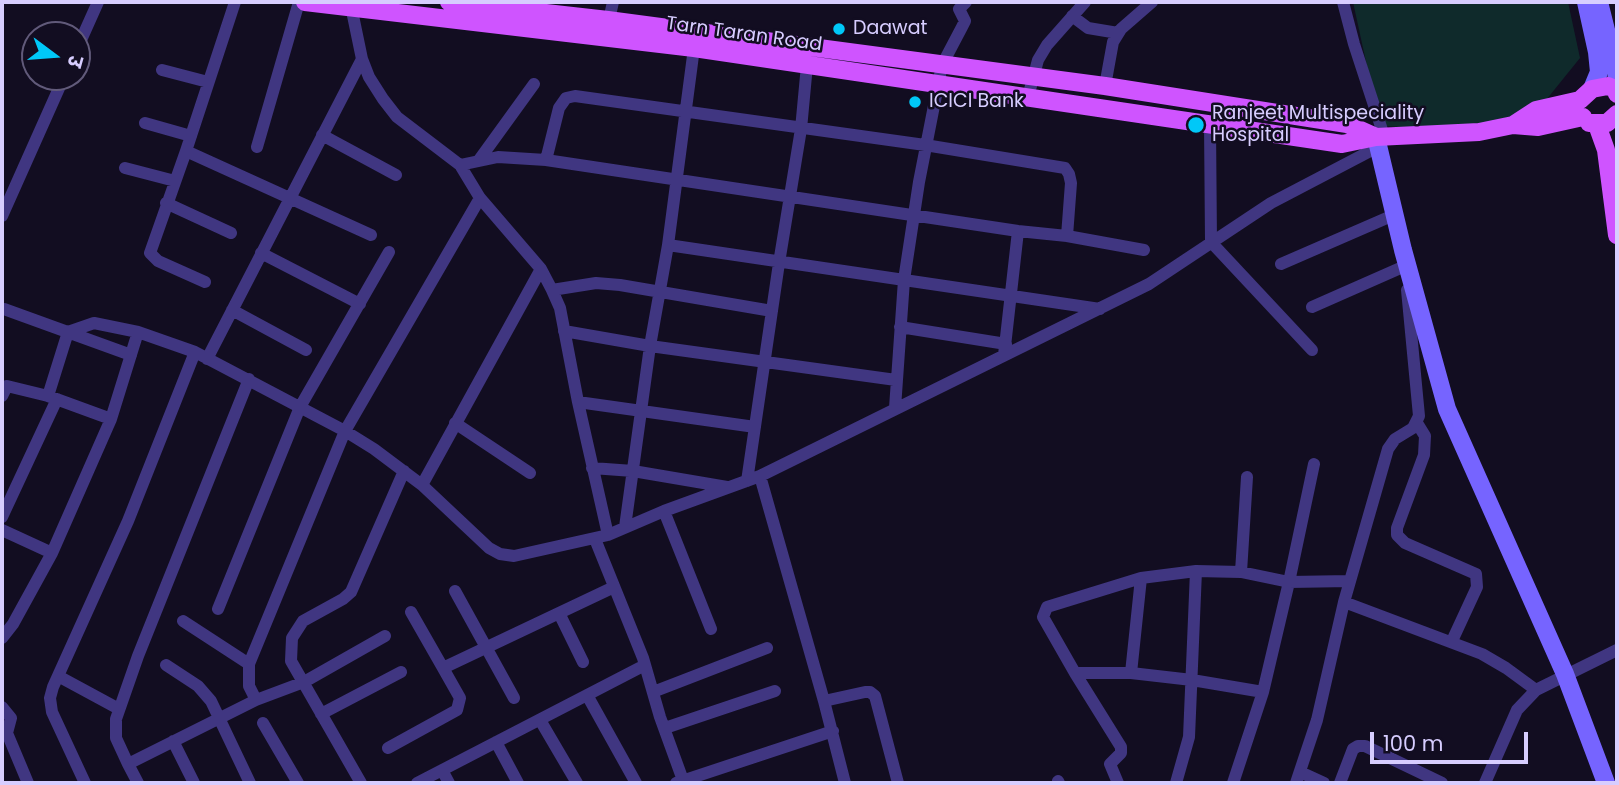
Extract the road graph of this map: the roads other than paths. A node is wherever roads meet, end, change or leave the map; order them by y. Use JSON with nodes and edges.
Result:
{"nodes":[{"id":1,"x":98,"y":2,"type":"edge"},
{"id":2,"x":234,"y":2,"type":"edge"},
{"id":3,"x":299,"y":2,"type":"edge"},
{"id":4,"x":305,"y":2,"type":"edge"},
{"id":5,"x":449,"y":2,"type":"edge"},
{"id":6,"x":613,"y":2,"type":"edge"},
{"id":7,"x":1085,"y":2,"type":"edge"},
{"id":8,"x":1343,"y":2,"type":"edge"},
{"id":9,"x":1586,"y":2,"type":"edge"},
{"id":10,"x":1599,"y":2,"type":"edge"},
{"id":11,"x":1148,"y":3,"type":"edge"},
{"id":12,"x":958,"y":4,"type":"edge"},
{"id":13,"x":351,"y":6,"type":"junction"},
{"id":14,"x":1072,"y":16,"type":"junction"},
{"id":15,"x":89,"y":21,"type":"edge"},
{"id":16,"x":606,"y":29,"type":"junction"},
{"id":17,"x":1118,"y":33,"type":"junction"},
{"id":18,"x":694,"y":48,"type":"junction"},
{"id":19,"x":1613,"y":48,"type":"edge"},
{"id":20,"x":362,"y":59,"type":"junction"},
{"id":21,"x":807,"y":65,"type":"junction"},
{"id":22,"x":942,"y":65,"type":"junction"},
{"id":23,"x":162,"y":70,"type":"dead end"},
{"id":24,"x":1032,"y":77,"type":"junction"},
{"id":25,"x":208,"y":82,"type":"junction"},
{"id":26,"x":534,"y":84,"type":"dead end"},
{"id":27,"x":939,"y":84,"type":"junction"},
{"id":28,"x":1105,"y":86,"type":"junction"},
{"id":29,"x":58,"y":91,"type":"edge"},
{"id":30,"x":1616,"y":92,"type":"edge"},
{"id":31,"x":1028,"y":97,"type":"junction"},
{"id":32,"x":685,"y":112,"type":"junction"},
{"id":33,"x":1600,"y":114,"type":"edge"},
{"id":34,"x":145,"y":123,"type":"dead end"},
{"id":35,"x":1210,"y":124,"type":"junction"},
{"id":36,"x":801,"y":129,"type":"junction"},
{"id":37,"x":322,"y":135,"type":"junction"},
{"id":38,"x":191,"y":136,"type":"junction"},
{"id":39,"x":1379,"y":140,"type":"junction"},
{"id":40,"x":925,"y":145,"type":"junction"},
{"id":41,"x":257,"y":147,"type":"dead end"},
{"id":42,"x":186,"y":151,"type":"junction"},
{"id":43,"x":479,"y":160,"type":"junction"},
{"id":44,"x":545,"y":160,"type":"junction"},
{"id":45,"x":460,"y":165,"type":"junction"},
{"id":46,"x":125,"y":168,"type":"dead end"},
{"id":47,"x":396,"y":175,"type":"dead end"},
{"id":48,"x":676,"y":179,"type":"junction"},
{"id":49,"x":175,"y":181,"type":"junction"},
{"id":50,"x":290,"y":197,"type":"junction"},
{"id":51,"x":790,"y":197,"type":"junction"},
{"id":52,"x":480,"y":198,"type":"junction"},
{"id":53,"x":166,"y":203,"type":"junction"},
{"id":54,"x":3,"y":210,"type":"edge"},
{"id":55,"x":1396,"y":214,"type":"junction"},
{"id":56,"x":914,"y":215,"type":"junction"},
{"id":57,"x":1018,"y":231,"type":"junction"},
{"id":58,"x":231,"y":233,"type":"dead end"},
{"id":59,"x":372,"y":234,"type":"dead end"},
{"id":60,"x":1617,"y":235,"type":"edge"},
{"id":61,"x":1068,"y":236,"type":"junction"},
{"id":62,"x":1211,"y":242,"type":"junction"},
{"id":63,"x":668,"y":244,"type":"junction"},
{"id":64,"x":1144,"y":250,"type":"dead end"},
{"id":65,"x":389,"y":252,"type":"dead end"},
{"id":66,"x":261,"y":253,"type":"junction"},
{"id":67,"x":1404,"y":258,"type":"junction"},
{"id":68,"x":779,"y":262,"type":"junction"},
{"id":69,"x":1281,"y":264,"type":"dead end"},
{"id":70,"x":541,"y":269,"type":"junction"},
{"id":71,"x":904,"y":280,"type":"junction"},
{"id":72,"x":205,"y":282,"type":"dead end"},
{"id":73,"x":552,"y":289,"type":"junction"},
{"id":74,"x":660,"y":291,"type":"junction"},
{"id":75,"x":1012,"y":297,"type":"junction"},
{"id":76,"x":360,"y":304,"type":"junction"},
{"id":77,"x":1312,"y":307,"type":"dead end"},
{"id":78,"x":4,"y":309,"type":"dead end"},
{"id":79,"x":1100,"y":309,"type":"junction"},
{"id":80,"x":232,"y":310,"type":"junction"},
{"id":81,"x":772,"y":311,"type":"junction"},
{"id":82,"x":900,"y":327,"type":"junction"},
{"id":83,"x":564,"y":331,"type":"junction"},
{"id":84,"x":68,"y":332,"type":"junction"},
{"id":85,"x":138,"y":332,"type":"junction"},
{"id":86,"x":650,"y":346,"type":"junction"},
{"id":87,"x":1005,"y":349,"type":"junction"},
{"id":88,"x":306,"y":350,"type":"dead end"},
{"id":89,"x":1312,"y":350,"type":"dead end"},
{"id":90,"x":195,"y":352,"type":"junction"},
{"id":91,"x":131,"y":355,"type":"junction"},
{"id":92,"x":207,"y":359,"type":"junction"},
{"id":93,"x":765,"y":361,"type":"junction"},
{"id":94,"x":248,"y":379,"type":"junction"},
{"id":95,"x":896,"y":380,"type":"junction"},
{"id":96,"x":3,"y":389,"type":"edge"},
{"id":97,"x":52,"y":398,"type":"junction"},
{"id":98,"x":578,"y":402,"type":"junction"},
{"id":99,"x":300,"y":407,"type":"junction"},
{"id":100,"x":895,"y":408,"type":"junction"},
{"id":101,"x":641,"y":411,"type":"junction"},
{"id":102,"x":111,"y":419,"type":"junction"},
{"id":103,"x":455,"y":423,"type":"junction"},
{"id":104,"x":1418,"y":423,"type":"junction"},
{"id":105,"x":755,"y":427,"type":"junction"},
{"id":106,"x":345,"y":431,"type":"junction"},
{"id":107,"x":1314,"y":464,"type":"dead end"},
{"id":108,"x":592,"y":468,"type":"junction"},
{"id":109,"x":404,"y":471,"type":"junction"},
{"id":110,"x":633,"y":471,"type":"junction"},
{"id":111,"x":530,"y":473,"type":"dead end"},
{"id":112,"x":760,"y":476,"type":"junction"},
{"id":113,"x":1247,"y":477,"type":"dead end"},
{"id":114,"x":747,"y":481,"type":"junction"},
{"id":115,"x":422,"y":485,"type":"junction"},
{"id":116,"x":730,"y":487,"type":"junction"},
{"id":117,"x":664,"y":511,"type":"junction"},
{"id":118,"x":2,"y":517,"type":"edge"},
{"id":119,"x":625,"y":527,"type":"junction"},
{"id":120,"x":2,"y":530,"type":"edge"},
{"id":121,"x":601,"y":537,"type":"junction"},
{"id":122,"x":52,"y":553,"type":"junction"},
{"id":123,"x":1196,"y":571,"type":"junction"},
{"id":124,"x":1241,"y":572,"type":"junction"},
{"id":125,"x":1140,"y":578,"type":"junction"},
{"id":126,"x":1350,"y":581,"type":"junction"},
{"id":127,"x":1289,"y":582,"type":"junction"},
{"id":128,"x":614,"y":587,"type":"junction"},
{"id":129,"x":455,"y":592,"type":"dead end"},
{"id":130,"x":1344,"y":602,"type":"junction"},
{"id":131,"x":218,"y":609,"type":"dead end"},
{"id":132,"x":411,"y":612,"type":"dead end"},
{"id":133,"x":558,"y":613,"type":"junction"},
{"id":134,"x":183,"y":621,"type":"dead end"},
{"id":135,"x":711,"y":629,"type":"dead end"},
{"id":136,"x":385,"y":636,"type":"dead end"},
{"id":137,"x":2,"y":638,"type":"edge"},
{"id":138,"x":1452,"y":641,"type":"junction"},
{"id":139,"x":488,"y":647,"type":"junction"},
{"id":140,"x":767,"y":648,"type":"dead end"},
{"id":141,"x":1617,"y":650,"type":"edge"},
{"id":142,"x":583,"y":662,"type":"dead end"},
{"id":143,"x":249,"y":664,"type":"junction"},
{"id":144,"x":166,"y":665,"type":"dead end"},
{"id":145,"x":645,"y":665,"type":"junction"},
{"id":146,"x":443,"y":668,"type":"junction"},
{"id":147,"x":401,"y":671,"type":"dead end"},
{"id":148,"x":1075,"y":673,"type":"junction"},
{"id":149,"x":1131,"y":673,"type":"junction"},
{"id":150,"x":1565,"y":674,"type":"junction"},
{"id":151,"x":58,"y":676,"type":"junction"},
{"id":152,"x":1192,"y":680,"type":"junction"},
{"id":153,"x":304,"y":682,"type":"junction"},
{"id":154,"x":1536,"y":690,"type":"junction"},
{"id":155,"x":775,"y":691,"type":"dead end"},
{"id":156,"x":653,"y":692,"type":"junction"},
{"id":157,"x":1263,"y":692,"type":"junction"},
{"id":158,"x":587,"y":695,"type":"junction"},
{"id":159,"x":514,"y":698,"type":"dead end"},
{"id":160,"x":256,"y":700,"type":"junction"},
{"id":161,"x":824,"y":701,"type":"junction"},
{"id":162,"x":2,"y":707,"type":"edge"},
{"id":163,"x":119,"y":709,"type":"junction"},
{"id":164,"x":321,"y":715,"type":"junction"},
{"id":165,"x":220,"y":718,"type":"junction"},
{"id":166,"x":540,"y":720,"type":"junction"},
{"id":167,"x":263,"y":723,"type":"dead end"},
{"id":168,"x":665,"y":728,"type":"junction"},
{"id":169,"x":833,"y":731,"type":"junction"},
{"id":170,"x":173,"y":741,"type":"junction"},
{"id":171,"x":496,"y":742,"type":"junction"},
{"id":172,"x":388,"y":748,"type":"dead end"},
{"id":173,"x":128,"y":764,"type":"junction"},
{"id":174,"x":442,"y":770,"type":"junction"},
{"id":175,"x":1298,"y":778,"type":"edge"},
{"id":176,"x":681,"y":782,"type":"edge"},
{"id":177,"x":1609,"y":782,"type":"edge"},
{"id":178,"x":28,"y":783,"type":"edge"},
{"id":179,"x":85,"y":783,"type":"edge"},
{"id":180,"x":138,"y":783,"type":"edge"},
{"id":181,"x":194,"y":783,"type":"edge"},
{"id":182,"x":250,"y":783,"type":"edge"},
{"id":183,"x":298,"y":783,"type":"edge"},
{"id":184,"x":361,"y":783,"type":"edge"},
{"id":185,"x":417,"y":783,"type":"edge"},
{"id":186,"x":449,"y":783,"type":"edge"},
{"id":187,"x":518,"y":783,"type":"edge"},
{"id":188,"x":577,"y":783,"type":"edge"},
{"id":189,"x":636,"y":783,"type":"edge"},
{"id":190,"x":845,"y":783,"type":"edge"},
{"id":191,"x":898,"y":783,"type":"edge"},
{"id":192,"x":1118,"y":783,"type":"edge"},
{"id":193,"x":1176,"y":783,"type":"edge"},
{"id":194,"x":1233,"y":783,"type":"edge"},
{"id":195,"x":1324,"y":783,"type":"edge"},
{"id":196,"x":1340,"y":783,"type":"edge"},
{"id":197,"x":1442,"y":783,"type":"edge"},
{"id":198,"x":1485,"y":783,"type":"edge"}],
"edges":[{"from":1,"to":15,"type":"street"},
{"from":2,"to":25,"type":"street"},
{"from":3,"to":41,"type":"street"},
{"from":4,"to":13,"type":"main road","name":"Tarn Taran Road"},
{"from":5,"to":16,"type":"main road","name":"Tarn Taran Road"},
{"from":6,"to":16,"type":"street"},
{"from":7,"to":14,"type":"street"},
{"from":8,"to":39,"type":"street"},
{"from":9,"to":33,"type":"main road"},
{"from":10,"to":19,"type":"main road"},
{"from":11,"to":17,"type":"street"},
{"from":12,"to":22,"type":"street"},
{"from":13,"to":16,"type":"main road","name":"Tarn Taran Road"},
{"from":13,"to":20,"type":"street"},
{"from":14,"to":17,"type":"street"},
{"from":14,"to":24,"type":"street"},
{"from":16,"to":18,"type":"main road","name":"Tarn Taran Road"},
{"from":16,"to":22,"type":"main road","name":"Tarn Taran Road"},
{"from":17,"to":28,"type":"street"},
{"from":18,"to":21,"type":"main road","name":"Tarn Taran Road"},
{"from":18,"to":32,"type":"street"},
{"from":19,"to":30,"type":"main road"},
{"from":20,"to":37,"type":"street"},
{"from":20,"to":45,"type":"street"},
{"from":21,"to":27,"type":"main road","name":"Tarn Taran Road"},
{"from":21,"to":36,"type":"street"},
{"from":22,"to":24,"type":"main road","name":"Tarn Taran Road"},
{"from":22,"to":27,"type":"street"},
{"from":23,"to":25,"type":"street"},
{"from":24,"to":28,"type":"main road","name":"Tarn Taran Road"},
{"from":24,"to":31,"type":"street"},
{"from":25,"to":38,"type":"street"},
{"from":26,"to":43,"type":"street"},
{"from":27,"to":31,"type":"main road","name":"Tarn Taran Road"},
{"from":27,"to":40,"type":"street"},
{"from":28,"to":39,"type":"main road","name":"Tarn Taran Road"},
{"from":29,"to":54,"type":"street"},
{"from":30,"to":33,"type":"main road"},
{"from":31,"to":35,"type":"main road","name":"Tarn Taran Road"},
{"from":32,"to":36,"type":"street"},
{"from":32,"to":44,"type":"street"},
{"from":32,"to":48,"type":"street"},
{"from":33,"to":39,"type":"main road"},
{"from":33,"to":60,"type":"main road"},
{"from":34,"to":38,"type":"street"},
{"from":35,"to":39,"type":"main road","name":"Tarn Taran Road"},
{"from":35,"to":62,"type":"street"},
{"from":36,"to":40,"type":"street"},
{"from":36,"to":51,"type":"street"},
{"from":37,"to":47,"type":"street"},
{"from":37,"to":50,"type":"street"},
{"from":38,"to":42,"type":"street"},
{"from":39,"to":55,"type":"main road"},
{"from":39,"to":62,"type":"street"},
{"from":40,"to":56,"type":"street"},
{"from":40,"to":61,"type":"street"},
{"from":42,"to":49,"type":"street"},
{"from":42,"to":50,"type":"street"},
{"from":43,"to":44,"type":"street"},
{"from":43,"to":45,"type":"street"},
{"from":44,"to":48,"type":"street"},
{"from":45,"to":52,"type":"street"},
{"from":46,"to":49,"type":"street"},
{"from":48,"to":51,"type":"street"},
{"from":48,"to":63,"type":"street"},
{"from":49,"to":53,"type":"street"},
{"from":50,"to":59,"type":"street"},
{"from":50,"to":66,"type":"street"},
{"from":51,"to":56,"type":"street"},
{"from":51,"to":68,"type":"street"},
{"from":52,"to":70,"type":"street"},
{"from":52,"to":106,"type":"street"},
{"from":53,"to":58,"type":"street"},
{"from":53,"to":72,"type":"street"},
{"from":55,"to":67,"type":"main road"},
{"from":55,"to":69,"type":"street"},
{"from":56,"to":57,"type":"street"},
{"from":56,"to":71,"type":"street"},
{"from":57,"to":61,"type":"street"},
{"from":57,"to":75,"type":"street"},
{"from":61,"to":64,"type":"street"},
{"from":62,"to":79,"type":"street"},
{"from":62,"to":89,"type":"street"},
{"from":63,"to":68,"type":"street"},
{"from":63,"to":74,"type":"street"},
{"from":65,"to":76,"type":"street"},
{"from":66,"to":76,"type":"street"},
{"from":66,"to":80,"type":"street"},
{"from":67,"to":77,"type":"street"},
{"from":67,"to":104,"type":"street"},
{"from":67,"to":150,"type":"main road"},
{"from":68,"to":71,"type":"street"},
{"from":68,"to":81,"type":"street"},
{"from":70,"to":73,"type":"street"},
{"from":70,"to":103,"type":"street"},
{"from":71,"to":75,"type":"street"},
{"from":71,"to":82,"type":"street"},
{"from":73,"to":74,"type":"street"},
{"from":73,"to":83,"type":"street"},
{"from":74,"to":81,"type":"street"},
{"from":74,"to":86,"type":"street"},
{"from":75,"to":79,"type":"street"},
{"from":75,"to":87,"type":"street"},
{"from":76,"to":99,"type":"street"},
{"from":78,"to":84,"type":"street"},
{"from":79,"to":87,"type":"street"},
{"from":80,"to":88,"type":"street"},
{"from":80,"to":92,"type":"street"},
{"from":81,"to":93,"type":"street"},
{"from":82,"to":87,"type":"street"},
{"from":82,"to":95,"type":"street"},
{"from":83,"to":86,"type":"street"},
{"from":83,"to":98,"type":"street"},
{"from":84,"to":85,"type":"street"},
{"from":84,"to":91,"type":"street"},
{"from":84,"to":97,"type":"street"},
{"from":85,"to":90,"type":"street"},
{"from":85,"to":91,"type":"street"},
{"from":86,"to":93,"type":"street"},
{"from":86,"to":101,"type":"street"},
{"from":87,"to":100,"type":"street"},
{"from":90,"to":92,"type":"street"},
{"from":90,"to":151,"type":"street"},
{"from":91,"to":102,"type":"street"},
{"from":92,"to":94,"type":"street"},
{"from":93,"to":95,"type":"street"},
{"from":93,"to":105,"type":"street"},
{"from":94,"to":99,"type":"street"},
{"from":94,"to":163,"type":"street"},
{"from":95,"to":100,"type":"street"},
{"from":96,"to":97,"type":"street"},
{"from":97,"to":102,"type":"street"},
{"from":97,"to":118,"type":"street"},
{"from":98,"to":101,"type":"street"},
{"from":98,"to":108,"type":"street"},
{"from":99,"to":106,"type":"street"},
{"from":99,"to":131,"type":"street"},
{"from":100,"to":112,"type":"street"},
{"from":101,"to":105,"type":"street"},
{"from":101,"to":110,"type":"street"},
{"from":102,"to":122,"type":"street"},
{"from":103,"to":111,"type":"street"},
{"from":103,"to":115,"type":"street"},
{"from":104,"to":126,"type":"street"},
{"from":104,"to":138,"type":"street"},
{"from":105,"to":114,"type":"street"},
{"from":106,"to":109,"type":"street"},
{"from":106,"to":143,"type":"street"},
{"from":107,"to":127,"type":"street"},
{"from":108,"to":110,"type":"street"},
{"from":108,"to":121,"type":"street"},
{"from":109,"to":115,"type":"street"},
{"from":109,"to":153,"type":"street"},
{"from":110,"to":116,"type":"street"},
{"from":110,"to":119,"type":"street"},
{"from":112,"to":114,"type":"street"},
{"from":112,"to":161,"type":"street"},
{"from":113,"to":124,"type":"street"},
{"from":114,"to":116,"type":"street"},
{"from":115,"to":121,"type":"street"},
{"from":116,"to":117,"type":"street"},
{"from":117,"to":119,"type":"street"},
{"from":117,"to":135,"type":"street"},
{"from":119,"to":121,"type":"street"},
{"from":120,"to":122,"type":"street"},
{"from":121,"to":128,"type":"street"},
{"from":122,"to":137,"type":"street"},
{"from":123,"to":124,"type":"street"},
{"from":123,"to":125,"type":"street"},
{"from":123,"to":152,"type":"street"},
{"from":124,"to":127,"type":"street"},
{"from":125,"to":148,"type":"street"},
{"from":125,"to":149,"type":"street"},
{"from":126,"to":127,"type":"street"},
{"from":126,"to":130,"type":"street"},
{"from":127,"to":157,"type":"street"},
{"from":128,"to":133,"type":"street"},
{"from":128,"to":145,"type":"street"},
{"from":129,"to":139,"type":"street"},
{"from":130,"to":138,"type":"street"},
{"from":130,"to":175,"type":"street"},
{"from":132,"to":146,"type":"street"},
{"from":133,"to":139,"type":"street"},
{"from":133,"to":142,"type":"street"},
{"from":134,"to":143,"type":"street"},
{"from":136,"to":153,"type":"street"},
{"from":138,"to":154,"type":"street"},
{"from":139,"to":146,"type":"street"},
{"from":139,"to":159,"type":"street"},
{"from":140,"to":156,"type":"street"},
{"from":141,"to":150,"type":"street"},
{"from":143,"to":160,"type":"street"},
{"from":144,"to":165,"type":"street"},
{"from":145,"to":156,"type":"street"},
{"from":145,"to":158,"type":"street"},
{"from":146,"to":172,"type":"street"},
{"from":147,"to":164,"type":"street"},
{"from":148,"to":149,"type":"street"},
{"from":148,"to":192,"type":"street"},
{"from":149,"to":152,"type":"street"},
{"from":150,"to":154,"type":"street"},
{"from":150,"to":177,"type":"main road"},
{"from":151,"to":163,"type":"street"},
{"from":151,"to":179,"type":"street"},
{"from":152,"to":157,"type":"street"},
{"from":152,"to":193,"type":"street"},
{"from":153,"to":160,"type":"street"},
{"from":153,"to":164,"type":"street"},
{"from":154,"to":198,"type":"street"},
{"from":155,"to":168,"type":"street"},
{"from":156,"to":168,"type":"street"},
{"from":157,"to":194,"type":"street"},
{"from":158,"to":166,"type":"street"},
{"from":158,"to":189,"type":"street"},
{"from":160,"to":165,"type":"street"},
{"from":161,"to":169,"type":"street"},
{"from":161,"to":191,"type":"street"},
{"from":162,"to":178,"type":"street"},
{"from":163,"to":173,"type":"street"},
{"from":164,"to":184,"type":"street"},
{"from":165,"to":170,"type":"street"},
{"from":165,"to":182,"type":"street"},
{"from":166,"to":171,"type":"street"},
{"from":166,"to":188,"type":"street"},
{"from":167,"to":183,"type":"street"},
{"from":168,"to":176,"type":"street"},
{"from":169,"to":176,"type":"street"},
{"from":169,"to":190,"type":"street"},
{"from":170,"to":173,"type":"street"},
{"from":170,"to":181,"type":"street"},
{"from":171,"to":174,"type":"street"},
{"from":171,"to":187,"type":"street"},
{"from":173,"to":180,"type":"street"},
{"from":174,"to":185,"type":"street"},
{"from":174,"to":186,"type":"street"},
{"from":175,"to":195,"type":"street"},
{"from":196,"to":197,"type":"street"}]}
